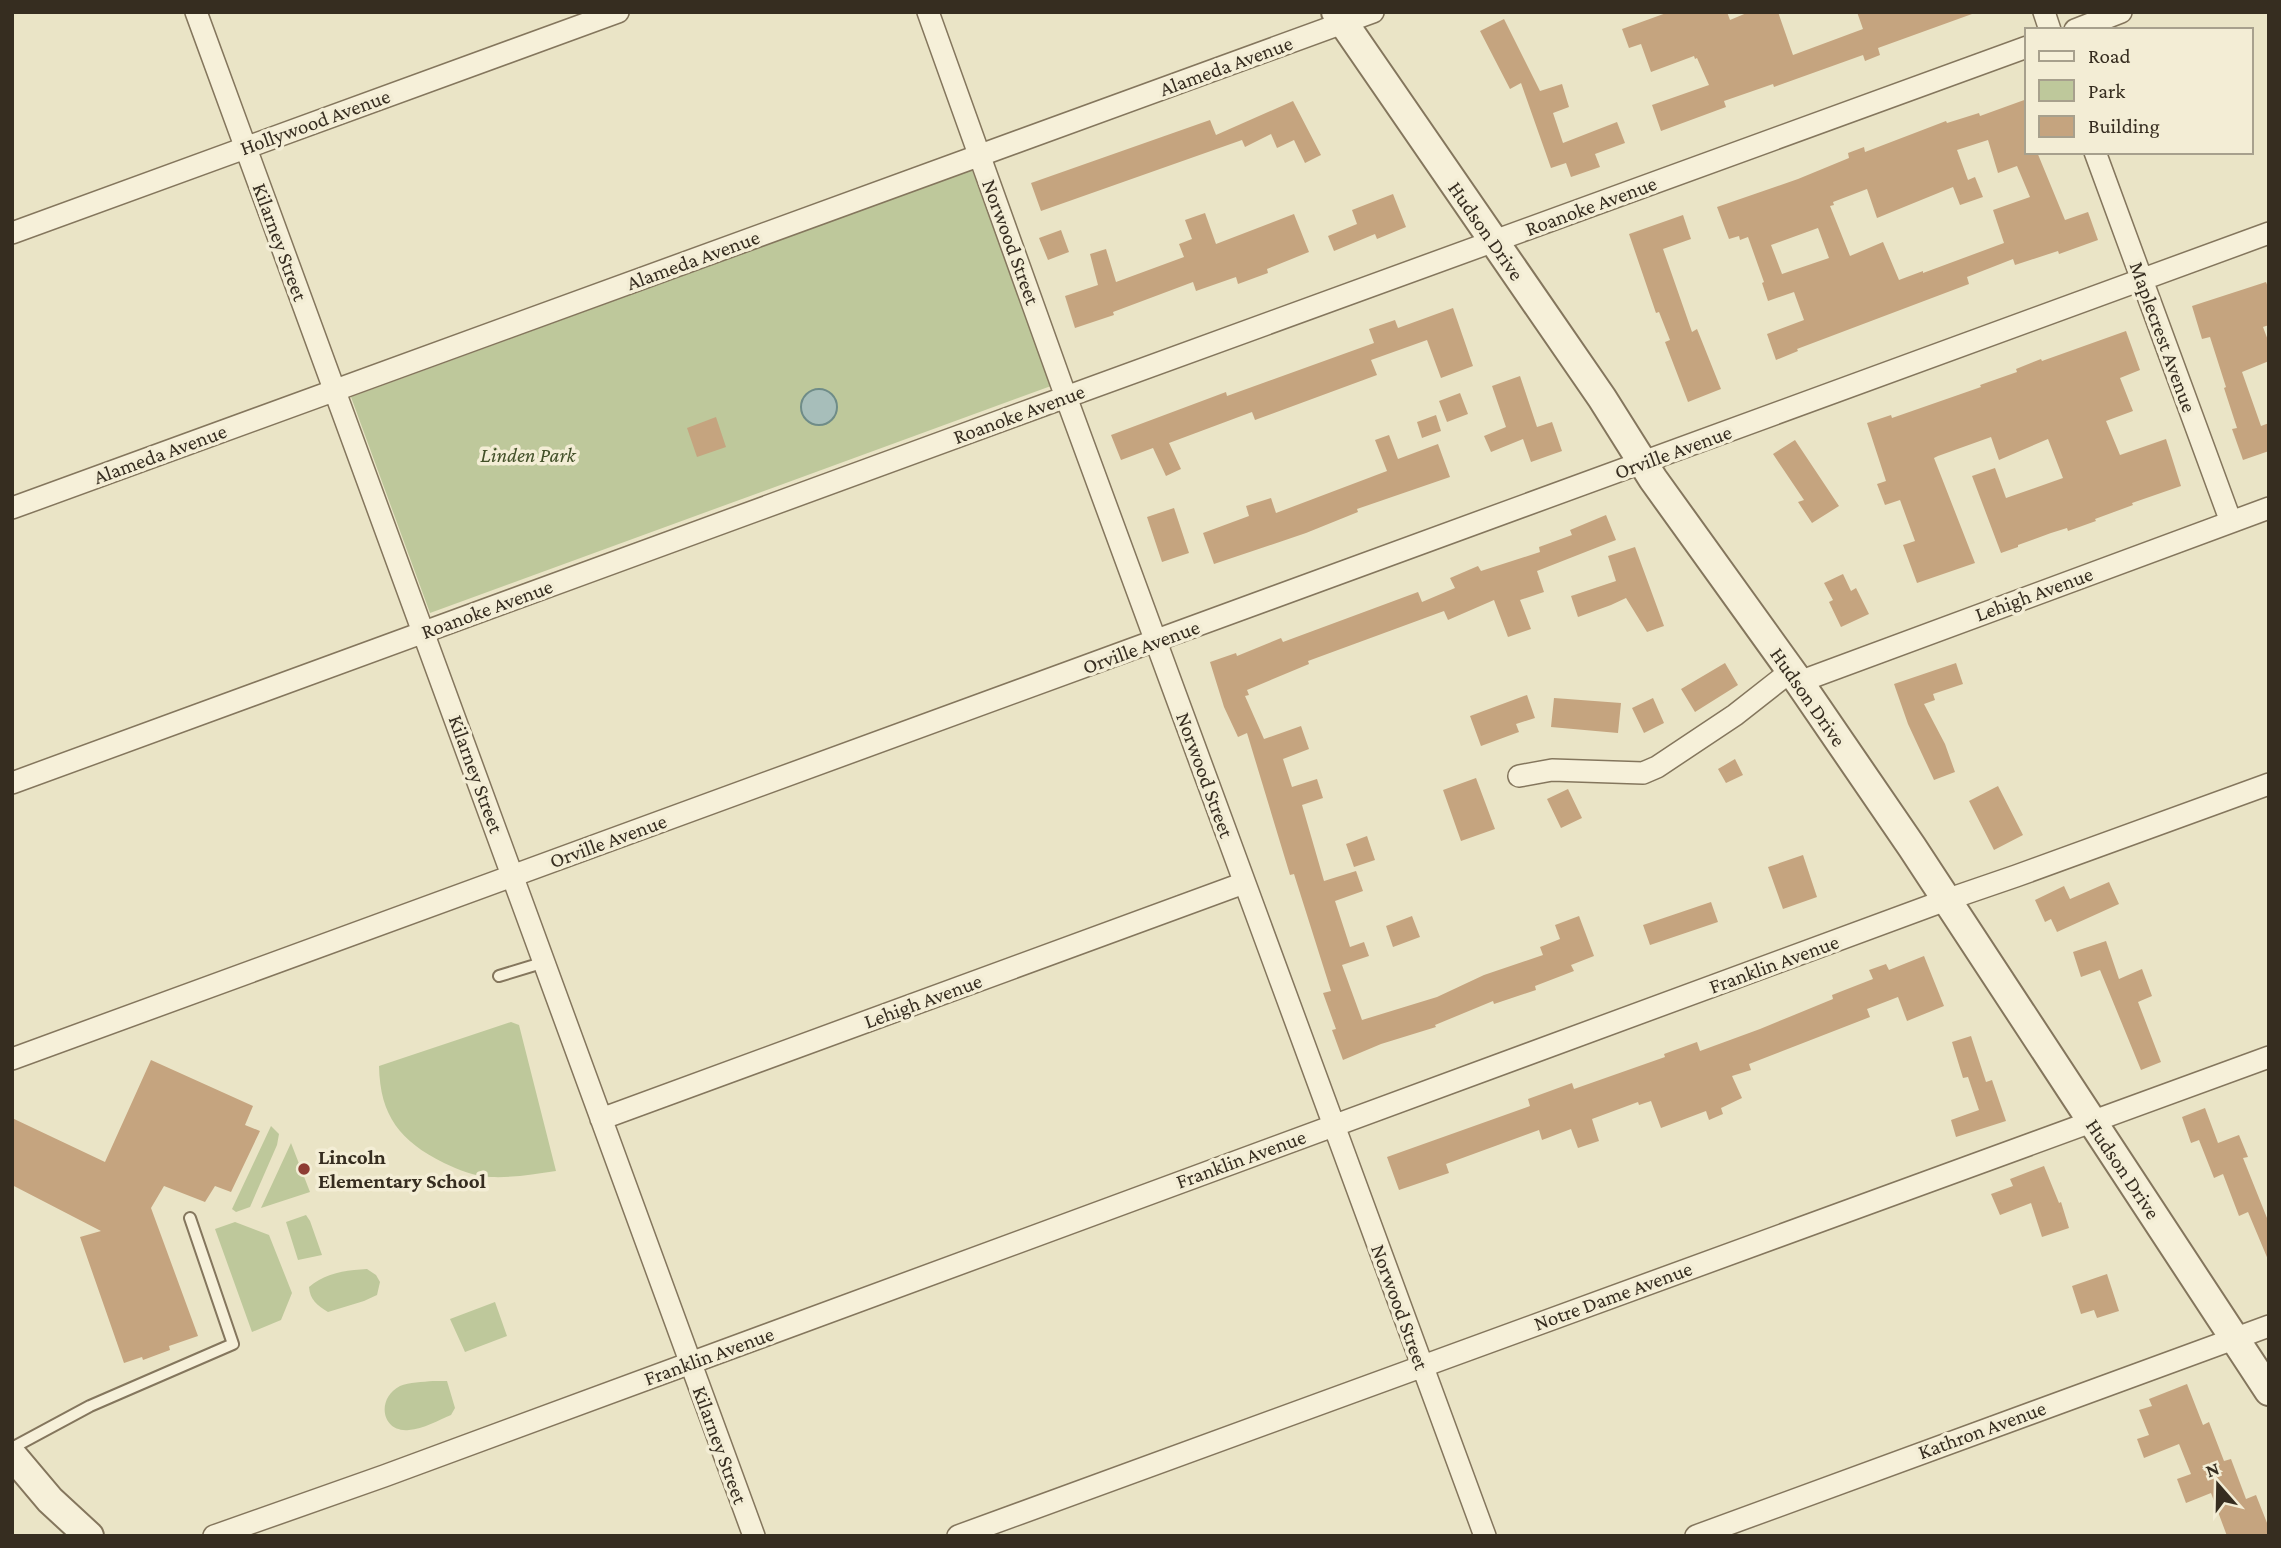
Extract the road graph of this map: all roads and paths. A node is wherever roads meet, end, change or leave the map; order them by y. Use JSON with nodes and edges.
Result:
{"nodes":[{"id":1,"x":196,"y":12,"type":"edge"},
{"id":2,"x":618,"y":12,"type":"edge"},
{"id":3,"x":928,"y":12,"type":"edge"},
{"id":4,"x":1373,"y":12,"type":"edge"},
{"id":5,"x":2121,"y":12,"type":"edge"},
{"id":6,"x":587,"y":18,"type":"edge"},
{"id":7,"x":1340,"y":18,"type":"edge"},
{"id":8,"x":2081,"y":28,"type":"edge"},
{"id":9,"x":2025,"y":48,"type":"edge"},
{"id":10,"x":246,"y":148,"type":"junction"},
{"id":11,"x":2096,"y":154,"type":"edge"},
{"id":12,"x":981,"y":156,"type":"junction"},
{"id":13,"x":12,"y":233,"type":"edge"},
{"id":14,"x":2269,"y":233,"type":"edge"},
{"id":15,"x":1493,"y":242,"type":"junction"},
{"id":16,"x":2143,"y":281,"type":"junction"},
{"id":17,"x":334,"y":390,"type":"junction"},
{"id":18,"x":1066,"y":397,"type":"junction"},
{"id":19,"x":1642,"y":461,"type":"junction"},
{"id":20,"x":12,"y":508,"type":"edge"},
{"id":21,"x":2269,"y":508,"type":"edge"},
{"id":22,"x":2231,"y":522,"type":"junction"},
{"id":23,"x":423,"y":632,"type":"junction"},
{"id":24,"x":1157,"y":641,"type":"junction"},
{"id":25,"x":1795,"y":676,"type":"junction"},
{"id":26,"x":1519,"y":776,"type":"dead end"},
{"id":27,"x":12,"y":783,"type":"edge"},
{"id":28,"x":2269,"y":784,"type":"edge"},
{"id":29,"x":513,"y":877,"type":"junction"},
{"id":30,"x":1244,"y":883,"type":"junction"},
{"id":31,"x":1946,"y":900,"type":"junction"},
{"id":32,"x":544,"y":962,"type":"junction"},
{"id":33,"x":499,"y":976,"type":"dead end"},
{"id":34,"x":2269,"y":1057,"type":"edge"},
{"id":35,"x":12,"y":1059,"type":"edge"},
{"id":36,"x":601,"y":1119,"type":"junction"},
{"id":37,"x":2091,"y":1120,"type":"junction"},
{"id":38,"x":1333,"y":1126,"type":"junction"},
{"id":39,"x":190,"y":1217,"type":"dead end"},
{"id":40,"x":2269,"y":1326,"type":"edge"},
{"id":41,"x":2234,"y":1338,"type":"junction"},
{"id":42,"x":690,"y":1363,"type":"junction"},
{"id":43,"x":1422,"y":1366,"type":"junction"},
{"id":44,"x":2269,"y":1391,"type":"edge"},
{"id":45,"x":12,"y":1448,"type":"edge"},
{"id":46,"x":12,"y":1455,"type":"edge"},
{"id":47,"x":89,"y":1536,"type":"edge"},
{"id":48,"x":214,"y":1536,"type":"edge"},
{"id":49,"x":754,"y":1536,"type":"edge"},
{"id":50,"x":958,"y":1536,"type":"edge"},
{"id":51,"x":1485,"y":1536,"type":"edge"},
{"id":52,"x":1696,"y":1536,"type":"edge"}],
"edges":[{"from":1,"to":10,"type":"street","name":"Kilarney Street"},
{"from":2,"to":6,"type":"street","name":"Hollywood Avenue"},
{"from":3,"to":12,"type":"street","name":"Norwood Street"},
{"from":4,"to":7,"type":"street","name":"Alameda Avenue"},
{"from":5,"to":8,"type":"street"},
{"from":6,"to":10,"type":"street","name":"Hollywood Avenue"},
{"from":7,"to":12,"type":"street","name":"Alameda Avenue"},
{"from":7,"to":15,"type":"street","name":"Hudson Drive"},
{"from":9,"to":15,"type":"street","name":"Roanoke Avenue"},
{"from":10,"to":13,"type":"street","name":"Hollywood Avenue"},
{"from":10,"to":17,"type":"street","name":"Kilarney Street"},
{"from":11,"to":16,"type":"street","name":"Maplecrest Avenue"},
{"from":12,"to":17,"type":"street","name":"Alameda Avenue"},
{"from":12,"to":18,"type":"street","name":"Norwood Street"},
{"from":14,"to":16,"type":"street","name":"Orville Avenue"},
{"from":15,"to":18,"type":"street","name":"Roanoke Avenue"},
{"from":15,"to":19,"type":"street","name":"Hudson Drive"},
{"from":16,"to":19,"type":"street","name":"Orville Avenue"},
{"from":16,"to":22,"type":"street","name":"Maplecrest Avenue"},
{"from":17,"to":20,"type":"street","name":"Alameda Avenue"},
{"from":17,"to":23,"type":"street","name":"Kilarney Street"},
{"from":18,"to":23,"type":"street","name":"Roanoke Avenue"},
{"from":18,"to":24,"type":"street","name":"Norwood Street"},
{"from":19,"to":24,"type":"street","name":"Orville Avenue"},
{"from":19,"to":25,"type":"street","name":"Hudson Drive"},
{"from":21,"to":22,"type":"street","name":"Lehigh Avenue"},
{"from":22,"to":25,"type":"street","name":"Lehigh Avenue"},
{"from":23,"to":27,"type":"street","name":"Roanoke Avenue"},
{"from":23,"to":29,"type":"street","name":"Kilarney Street"},
{"from":24,"to":29,"type":"street","name":"Orville Avenue"},
{"from":24,"to":30,"type":"street","name":"Norwood Street"},
{"from":25,"to":26,"type":"street","name":"Lehigh Avenue"},
{"from":25,"to":31,"type":"street","name":"Hudson Drive"},
{"from":28,"to":31,"type":"street","name":"Franklin Avenue"},
{"from":29,"to":32,"type":"street","name":"Kilarney Street"},
{"from":29,"to":35,"type":"street","name":"Orville Avenue"},
{"from":30,"to":36,"type":"street","name":"Lehigh Avenue"},
{"from":30,"to":38,"type":"street","name":"Norwood Street"},
{"from":31,"to":37,"type":"street","name":"Hudson Drive"},
{"from":31,"to":38,"type":"street","name":"Franklin Avenue"},
{"from":32,"to":33,"type":"lane"},
{"from":32,"to":36,"type":"street","name":"Kilarney Street"},
{"from":34,"to":37,"type":"street","name":"Notre Dame Avenue"},
{"from":36,"to":42,"type":"street","name":"Kilarney Street"},
{"from":37,"to":41,"type":"street","name":"Hudson Drive"},
{"from":37,"to":43,"type":"street","name":"Notre Dame Avenue"},
{"from":38,"to":42,"type":"street","name":"Franklin Avenue"},
{"from":38,"to":43,"type":"street","name":"Norwood Street"},
{"from":39,"to":45,"type":"lane"},
{"from":40,"to":41,"type":"street","name":"Kathron Avenue"},
{"from":41,"to":44,"type":"street","name":"Hudson Drive"},
{"from":41,"to":52,"type":"street","name":"Kathron Avenue"},
{"from":42,"to":48,"type":"street","name":"Franklin Avenue"},
{"from":42,"to":49,"type":"street","name":"Kilarney Street"},
{"from":43,"to":50,"type":"street","name":"Notre Dame Avenue"},
{"from":43,"to":51,"type":"street","name":"Norwood Street"},
{"from":46,"to":47,"type":"street"}]}
